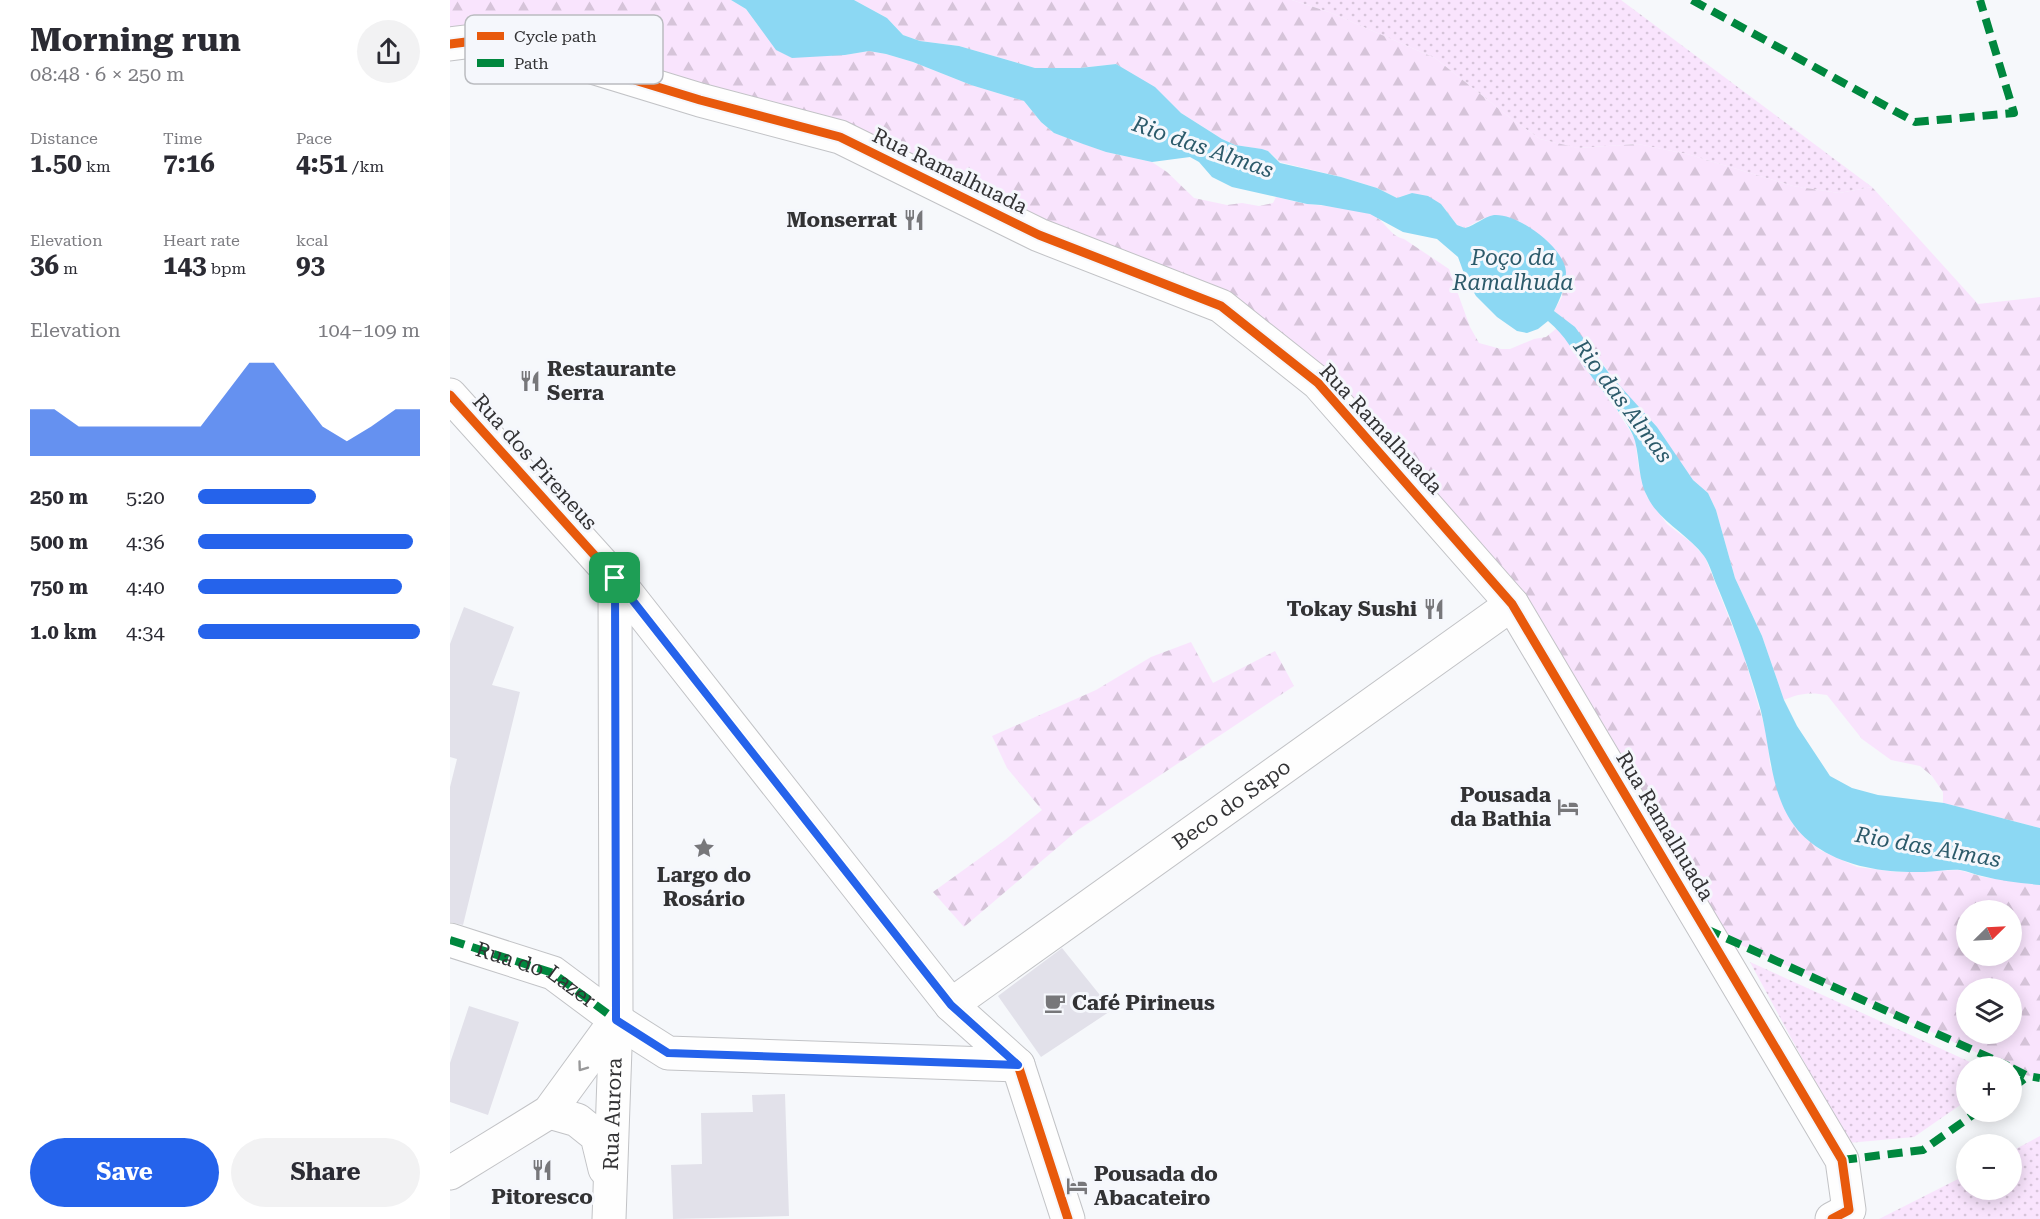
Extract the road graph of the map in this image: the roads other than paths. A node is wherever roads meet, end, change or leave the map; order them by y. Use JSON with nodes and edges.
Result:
{"nodes":[{"id":1,"x":465,"y":42,"type":"edge"},
{"id":2,"x":450,"y":44,"type":"edge"},
{"id":3,"x":648,"y":84,"type":"edge"},
{"id":4,"x":450,"y":395,"type":"edge"},
{"id":5,"x":615,"y":578,"type":"junction"},
{"id":6,"x":1512,"y":604,"type":"junction"},
{"id":7,"x":450,"y":940,"type":"edge"},
{"id":8,"x":951,"y":1005,"type":"junction"},
{"id":9,"x":616,"y":1020,"type":"junction"},
{"id":10,"x":1018,"y":1065,"type":"junction"},
{"id":11,"x":549,"y":1112,"type":"junction"},
{"id":12,"x":450,"y":1173,"type":"edge"},
{"id":13,"x":609,"y":1204,"type":"edge"},
{"id":14,"x":1841,"y":1215,"type":"edge"},
{"id":15,"x":1068,"y":1219,"type":"edge"}],
"edges":[{"from":1,"to":2,"type":"street","name":"Rua Ramalhuada"},
{"from":3,"to":6,"type":"street","name":"Rua Ramalhuada"},
{"from":4,"to":5,"type":"street","name":"Rua dos Pireneus"},
{"from":5,"to":8,"type":"street","name":"Rua dos Pireneus"},
{"from":5,"to":9,"type":"street","name":"Rua Aurora"},
{"from":6,"to":8,"type":"street","name":"Beco do Sapo"},
{"from":6,"to":14,"type":"street","name":"Rua Ramalhuada"},
{"from":7,"to":9,"type":"street","name":"Rua do Lazer"},
{"from":8,"to":10,"type":"street","name":"Rua dos Pireneus"},
{"from":9,"to":10,"type":"street"},
{"from":9,"to":11,"type":"street","one_way":true},
{"from":9,"to":13,"type":"street","name":"Rua Aurora"},
{"from":10,"to":15,"type":"street"},
{"from":11,"to":12,"type":"street"},
{"from":11,"to":13,"type":"street"}]}
